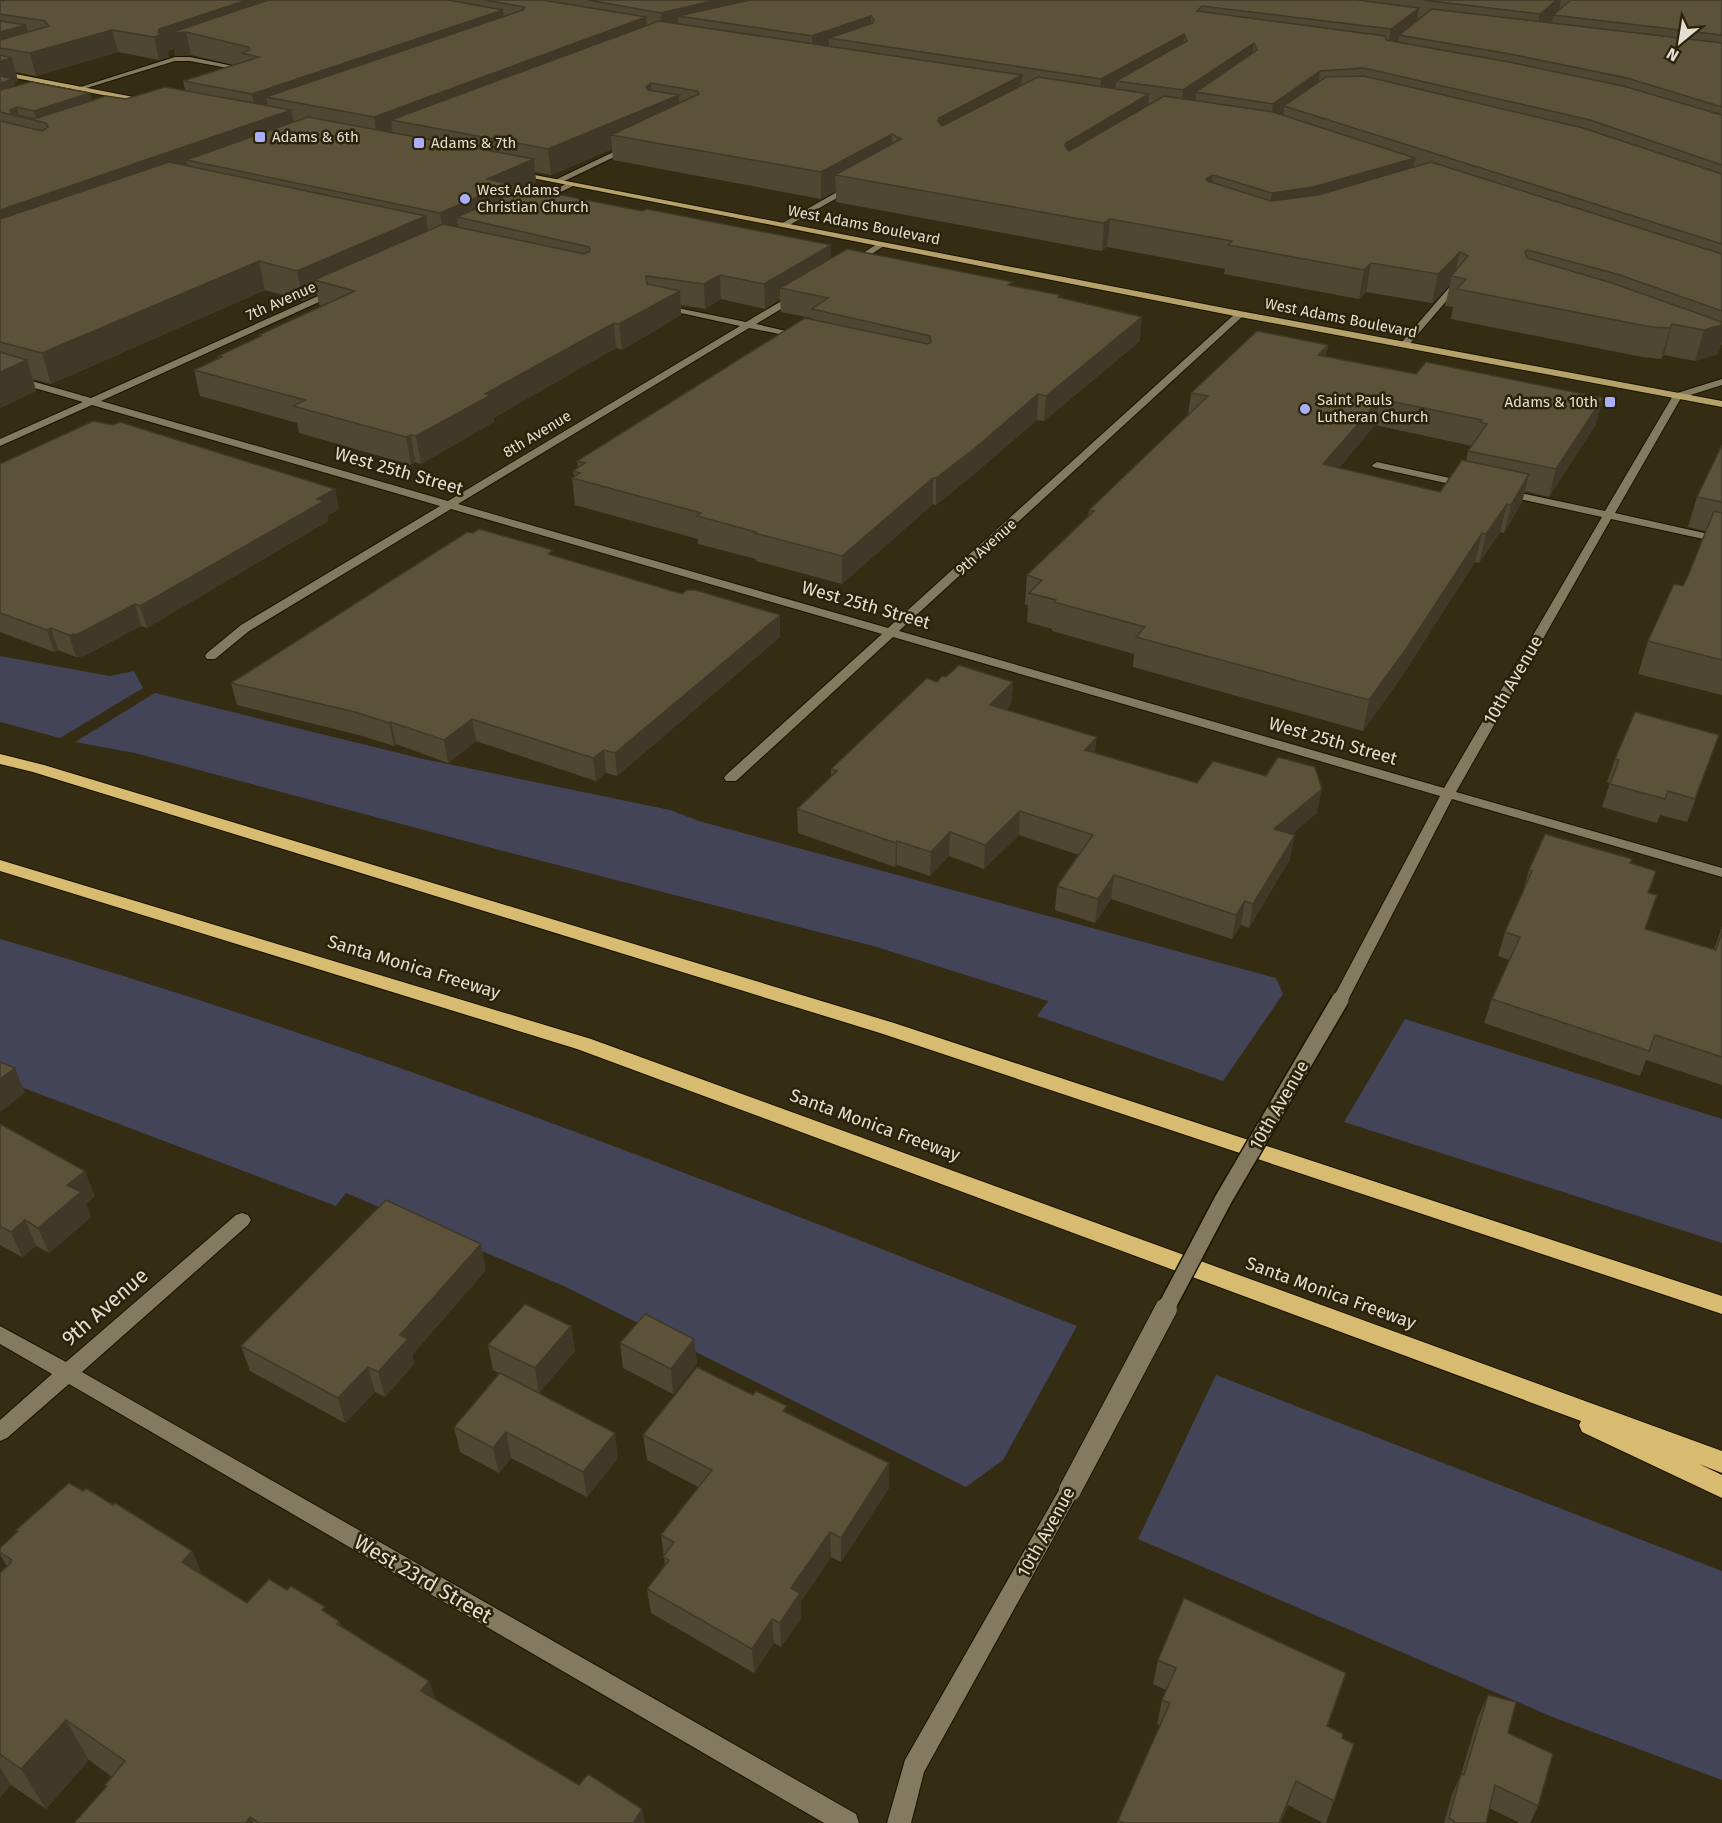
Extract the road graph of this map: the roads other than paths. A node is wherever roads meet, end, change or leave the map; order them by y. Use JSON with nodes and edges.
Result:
{"nodes":[{"id":1,"x":182,"y":50,"type":"edge"},
{"id":2,"x":0,"y":73,"type":"edge"},
{"id":3,"x":92,"y":76,"type":"dead end"},
{"id":4,"x":235,"y":77,"type":"edge"},
{"id":5,"x":81,"y":79,"type":"dead end"},
{"id":6,"x":61,"y":85,"type":"junction"},
{"id":7,"x":81,"y":88,"type":"junction"},
{"id":8,"x":50,"y":98,"type":"edge"},
{"id":9,"x":156,"y":103,"type":"joint"},
{"id":10,"x":134,"y":110,"type":"edge"},
{"id":11,"x":644,"y":142,"type":"edge"},
{"id":12,"x":510,"y":172,"type":"edge"},
{"id":13,"x":865,"y":180,"type":"edge"},
{"id":14,"x":557,"y":181,"type":"junction"},
{"id":15,"x":573,"y":184,"type":"junction"},
{"id":16,"x":529,"y":204,"type":"edge"},
{"id":17,"x":783,"y":225,"type":"junction"},
{"id":18,"x":883,"y":244,"type":"junction"},
{"id":19,"x":844,"y":268,"type":"edge"},
{"id":20,"x":1456,"y":285,"type":"edge"},
{"id":21,"x":348,"y":286,"type":"edge"},
{"id":22,"x":806,"y":291,"type":"edge"},
{"id":23,"x":652,"y":304,"type":"edge"},
{"id":24,"x":1240,"y":314,"type":"junction"},
{"id":25,"x":748,"y":325,"type":"junction"},
{"id":26,"x":814,"y":340,"type":"edge"},
{"id":27,"x":1404,"y":345,"type":"junction"},
{"id":28,"x":0,"y":375,"type":"edge"},
{"id":29,"x":1722,"y":382,"type":"edge"},
{"id":30,"x":1677,"y":396,"type":"junction"},
{"id":31,"x":91,"y":402,"type":"junction"},
{"id":32,"x":1722,"y":404,"type":"edge"},
{"id":33,"x":0,"y":443,"type":"edge"},
{"id":34,"x":1377,"y":465,"type":"dead end"},
{"id":35,"x":449,"y":504,"type":"junction"},
{"id":36,"x":1608,"y":515,"type":"junction"},
{"id":37,"x":1722,"y":540,"type":"edge"},
{"id":38,"x":894,"y":632,"type":"junction"},
{"id":39,"x":211,"y":656,"type":"dead end"},
{"id":40,"x":0,"y":759,"type":"edge"},
{"id":41,"x":731,"y":778,"type":"dead end"},
{"id":42,"x":1448,"y":793,"type":"junction"},
{"id":43,"x":0,"y":865,"type":"edge"},
{"id":44,"x":1722,"y":873,"type":"edge"},
{"id":45,"x":242,"y":1220,"type":"dead end"},
{"id":46,"x":1722,"y":1304,"type":"edge"},
{"id":47,"x":0,"y":1334,"type":"edge"},
{"id":48,"x":65,"y":1373,"type":"junction"},
{"id":49,"x":1489,"y":1376,"type":"junction"},
{"id":50,"x":0,"y":1432,"type":"edge"},
{"id":51,"x":1722,"y":1462,"type":"edge"},
{"id":52,"x":1722,"y":1487,"type":"edge"},
{"id":53,"x":847,"y":1823,"type":"edge"},
{"id":54,"x":899,"y":1823,"type":"edge"}],
"edges":[{"from":1,"to":3,"type":"street"},
{"from":2,"to":6,"type":"main road"},
{"from":4,"to":7,"type":"street"},
{"from":5,"to":6,"type":"street"},
{"from":6,"to":7,"type":"main road"},
{"from":7,"to":8,"type":"street"},
{"from":7,"to":9,"type":"main road"},
{"from":9,"to":10,"type":"street"},
{"from":11,"to":14,"type":"street"},
{"from":12,"to":14,"type":"main road","name":"West Adams Boulevard"},
{"from":13,"to":17,"type":"street"},
{"from":14,"to":15,"type":"main road","name":"West Adams Boulevard"},
{"from":15,"to":16,"type":"street"},
{"from":15,"to":17,"type":"main road","name":"West Adams Boulevard"},
{"from":17,"to":18,"type":"main road","name":"West Adams Boulevard"},
{"from":18,"to":19,"type":"street"},
{"from":18,"to":24,"type":"main road","name":"West Adams Boulevard"},
{"from":20,"to":27,"type":"street"},
{"from":21,"to":31,"type":"street","name":"7th Avenue"},
{"from":22,"to":25,"type":"street","name":"8th Avenue"},
{"from":23,"to":25,"type":"street"},
{"from":24,"to":27,"type":"main road","name":"West Adams Boulevard"},
{"from":24,"to":38,"type":"street","name":"9th Avenue"},
{"from":25,"to":26,"type":"street"},
{"from":25,"to":35,"type":"street","name":"8th Avenue"},
{"from":27,"to":30,"type":"main road","name":"West Adams Boulevard"},
{"from":28,"to":31,"type":"street","name":"West 25th Street"},
{"from":29,"to":30,"type":"street"},
{"from":30,"to":32,"type":"main road","name":"West Adams Boulevard"},
{"from":30,"to":36,"type":"street","name":"10th Avenue"},
{"from":31,"to":33,"type":"street","name":"7th Avenue"},
{"from":31,"to":35,"type":"street","name":"West 25th Street"},
{"from":34,"to":36,"type":"street"},
{"from":35,"to":38,"type":"street","name":"West 25th Street"},
{"from":35,"to":39,"type":"street","name":"8th Avenue"},
{"from":36,"to":37,"type":"street"},
{"from":36,"to":42,"type":"street","name":"10th Avenue"},
{"from":38,"to":41,"type":"street","name":"9th Avenue"},
{"from":38,"to":42,"type":"street","name":"West 25th Street"},
{"from":40,"to":46,"type":"highway"},
{"from":42,"to":44,"type":"street","name":"West 25th Street"},
{"from":42,"to":54,"type":"street","name":"10th Avenue","bridge":true},
{"from":43,"to":49,"type":"highway","name":"Santa Monica Freeway"},
{"from":45,"to":48,"type":"street","name":"9th Avenue"},
{"from":47,"to":48,"type":"street","name":"West 23rd Street"},
{"from":48,"to":50,"type":"street","name":"9th Avenue"},
{"from":48,"to":53,"type":"street","name":"West 23rd Street"},
{"from":49,"to":51,"type":"highway","name":"Santa Monica Freeway"},
{"from":49,"to":52,"type":"highway"}]}
